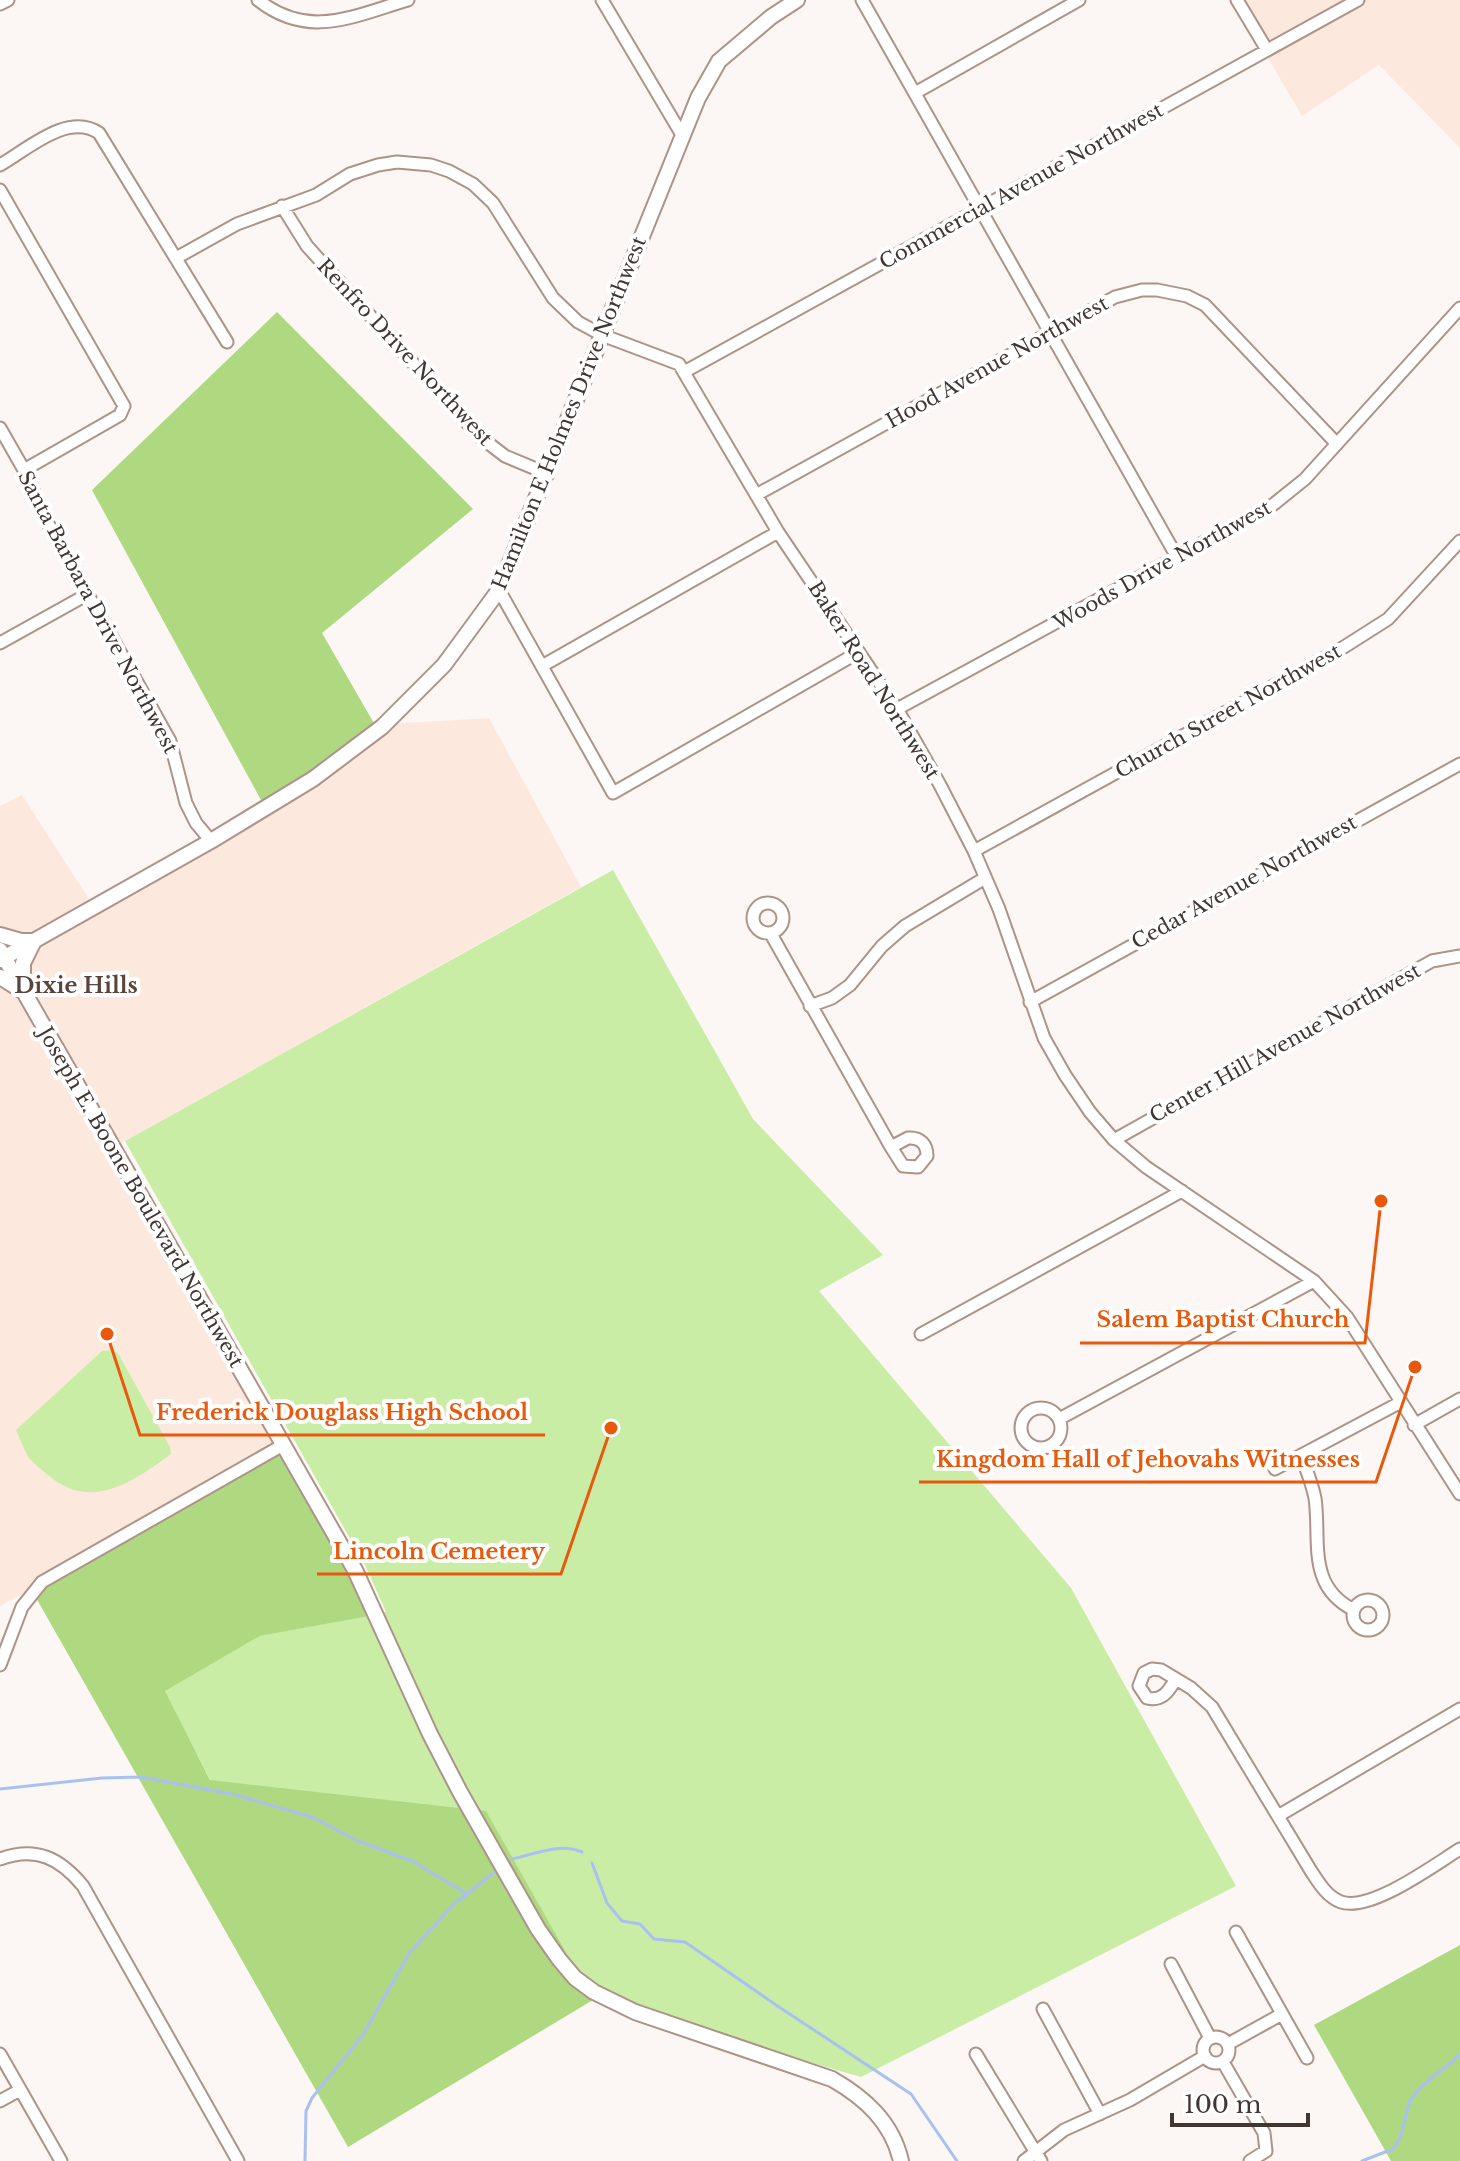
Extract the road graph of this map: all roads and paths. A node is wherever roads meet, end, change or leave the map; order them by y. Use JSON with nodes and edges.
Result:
{"nodes":[{"id":1,"x":8,"y":0,"type":"edge"},
{"id":2,"x":258,"y":0,"type":"edge"},
{"id":3,"x":408,"y":0,"type":"edge"},
{"id":4,"x":602,"y":0,"type":"edge"},
{"id":5,"x":797,"y":0,"type":"edge"},
{"id":6,"x":862,"y":0,"type":"edge"},
{"id":7,"x":1079,"y":0,"type":"edge"},
{"id":8,"x":1237,"y":0,"type":"edge"},
{"id":9,"x":1358,"y":0,"type":"edge"},
{"id":10,"x":0,"y":4,"type":"edge"},
{"id":11,"x":1267,"y":50,"type":"junction"},
{"id":12,"x":915,"y":93,"type":"junction"},
{"id":13,"x":682,"y":135,"type":"junction"},
{"id":14,"x":0,"y":165,"type":"edge"},
{"id":15,"x":0,"y":190,"type":"edge"},
{"id":16,"x":282,"y":206,"type":"junction"},
{"id":17,"x":980,"y":208,"type":"junction"},
{"id":18,"x":176,"y":258,"type":"junction"},
{"id":19,"x":1460,"y":308,"type":"edge"},
{"id":20,"x":1050,"y":333,"type":"junction"},
{"id":21,"x":602,"y":335,"type":"junction"},
{"id":22,"x":227,"y":342,"type":"dead end"},
{"id":23,"x":684,"y":372,"type":"junction"},
{"id":24,"x":0,"y":428,"type":"edge"},
{"id":25,"x":1337,"y":444,"type":"junction"},
{"id":26,"x":24,"y":470,"type":"junction"},
{"id":27,"x":548,"y":474,"type":"junction"},
{"id":28,"x":756,"y":495,"type":"junction"},
{"id":29,"x":778,"y":532,"type":"junction"},
{"id":30,"x":1460,"y":541,"type":"edge"},
{"id":31,"x":1177,"y":557,"type":"junction"},
{"id":32,"x":499,"y":590,"type":"junction"},
{"id":33,"x":88,"y":594,"type":"junction"},
{"id":34,"x":0,"y":643,"type":"edge"},
{"id":35,"x":859,"y":652,"type":"junction"},
{"id":36,"x":542,"y":666,"type":"junction"},
{"id":37,"x":897,"y":709,"type":"junction"},
{"id":38,"x":1460,"y":764,"type":"edge"},
{"id":39,"x":211,"y":841,"type":"junction"},
{"id":40,"x":974,"y":851,"type":"junction"},
{"id":41,"x":985,"y":878,"type":"junction"},
{"id":42,"x":771,"y":934,"type":"dead end"},
{"id":43,"x":0,"y":935,"type":"edge"},
{"id":44,"x":35,"y":941,"type":"junction"},
{"id":45,"x":1,"y":956,"type":"edge"},
{"id":46,"x":1460,"y":956,"type":"edge"},
{"id":47,"x":0,"y":977,"type":"edge"},
{"id":48,"x":24,"y":993,"type":"junction"},
{"id":49,"x":1030,"y":1002,"type":"junction"},
{"id":50,"x":810,"y":1006,"type":"junction"},
{"id":51,"x":1114,"y":1140,"type":"junction"},
{"id":52,"x":891,"y":1147,"type":"dead end"},
{"id":53,"x":1182,"y":1191,"type":"junction"},
{"id":54,"x":1314,"y":1281,"type":"junction"},
{"id":55,"x":921,"y":1334,"type":"dead end"},
{"id":56,"x":1460,"y":1399,"type":"edge"},
{"id":57,"x":1401,"y":1402,"type":"junction"},
{"id":58,"x":1059,"y":1419,"type":"dead end"},
{"id":59,"x":1414,"y":1425,"type":"junction"},
{"id":60,"x":283,"y":1445,"type":"junction"},
{"id":61,"x":1301,"y":1455,"type":"junction"},
{"id":62,"x":1275,"y":1469,"type":"dead end"},
{"id":63,"x":1460,"y":1494,"type":"edge"},
{"id":64,"x":1354,"y":1610,"type":"dead end"},
{"id":65,"x":0,"y":1665,"type":"edge"},
{"id":66,"x":1176,"y":1679,"type":"dead end"},
{"id":67,"x":1460,"y":1709,"type":"edge"},
{"id":68,"x":1278,"y":1816,"type":"junction"},
{"id":69,"x":1460,"y":1849,"type":"edge"},
{"id":70,"x":0,"y":1859,"type":"edge"},
{"id":71,"x":1236,"y":1932,"type":"dead end"},
{"id":72,"x":1171,"y":1964,"type":"dead end"},
{"id":73,"x":1043,"y":2009,"type":"dead end"},
{"id":74,"x":1282,"y":2014,"type":"junction"},
{"id":75,"x":1210,"y":2038,"type":"junction"},
{"id":76,"x":1228,"y":2044,"type":"junction"},
{"id":77,"x":0,"y":2054,"type":"edge"},
{"id":78,"x":976,"y":2054,"type":"dead end"},
{"id":79,"x":1205,"y":2056,"type":"junction"},
{"id":80,"x":1307,"y":2058,"type":"dead end"},
{"id":81,"x":1223,"y":2062,"type":"junction"},
{"id":82,"x":20,"y":2090,"type":"junction"},
{"id":83,"x":0,"y":2101,"type":"edge"},
{"id":84,"x":1100,"y":2114,"type":"junction"},
{"id":85,"x":1038,"y":2156,"type":"edge"},
{"id":86,"x":61,"y":2161,"type":"edge"},
{"id":87,"x":238,"y":2161,"type":"edge"},
{"id":88,"x":901,"y":2161,"type":"edge"},
{"id":89,"x":1024,"y":2161,"type":"edge"},
{"id":90,"x":1250,"y":2161,"type":"edge"}],
"edges":[{"from":1,"to":10,"type":"street"},
{"from":2,"to":3,"type":"street"},
{"from":4,"to":13,"type":"street"},
{"from":5,"to":13,"type":"main road","name":"Hamilton E Holmes Drive Northwest"},
{"from":6,"to":12,"type":"street"},
{"from":7,"to":12,"type":"street"},
{"from":8,"to":11,"type":"street"},
{"from":9,"to":11,"type":"street","name":"Commercial Avenue Northwest"},
{"from":11,"to":17,"type":"street","name":"Commercial Avenue Northwest"},
{"from":12,"to":17,"type":"street"},
{"from":13,"to":21,"type":"main road","name":"Hamilton E Holmes Drive Northwest"},
{"from":14,"to":18,"type":"street"},
{"from":15,"to":26,"type":"street"},
{"from":16,"to":18,"type":"street"},
{"from":16,"to":21,"type":"street"},
{"from":16,"to":27,"type":"street","name":"Renfro Drive Northwest"},
{"from":17,"to":20,"type":"street"},
{"from":17,"to":23,"type":"street","name":"Commercial Avenue Northwest"},
{"from":18,"to":22,"type":"street"},
{"from":19,"to":25,"type":"street","name":"Woods Drive Northwest"},
{"from":20,"to":25,"type":"street","name":"Hood Avenue Northwest"},
{"from":20,"to":28,"type":"street","name":"Hood Avenue Northwest"},
{"from":20,"to":31,"type":"street"},
{"from":21,"to":23,"type":"street"},
{"from":21,"to":27,"type":"main road","name":"Hamilton E Holmes Drive Northwest"},
{"from":23,"to":28,"type":"street","name":"Baker Road Northwest"},
{"from":24,"to":26,"type":"street","name":"Santa Barbara Drive Northwest"},
{"from":25,"to":31,"type":"street","name":"Woods Drive Northwest"},
{"from":26,"to":33,"type":"street","name":"Santa Barbara Drive Northwest"},
{"from":27,"to":32,"type":"main road","name":"Hamilton E Holmes Drive Northwest"},
{"from":28,"to":29,"type":"street","name":"Baker Road Northwest"},
{"from":29,"to":35,"type":"street","name":"Baker Road Northwest"},
{"from":29,"to":36,"type":"street"},
{"from":30,"to":40,"type":"street","name":"Church Street Northwest"},
{"from":31,"to":37,"type":"street","name":"Woods Drive Northwest"},
{"from":32,"to":36,"type":"street"},
{"from":32,"to":39,"type":"main road","name":"Hamilton E Holmes Drive Northwest"},
{"from":33,"to":34,"type":"street"},
{"from":33,"to":39,"type":"street","name":"Santa Barbara Drive Northwest"},
{"from":35,"to":36,"type":"street"},
{"from":35,"to":37,"type":"street","name":"Baker Road Northwest"},
{"from":37,"to":40,"type":"street","name":"Baker Road Northwest"},
{"from":38,"to":49,"type":"street","name":"Cedar Avenue Northwest"},
{"from":39,"to":44,"type":"main road","name":"Hamilton E Holmes Drive Northwest"},
{"from":40,"to":41,"type":"street","name":"Baker Road Northwest"},
{"from":41,"to":49,"type":"street","name":"Baker Road Northwest"},
{"from":41,"to":50,"type":"street"},
{"from":42,"to":50,"type":"street"},
{"from":43,"to":44,"type":"main road"},
{"from":44,"to":45,"type":"main road","name":"Hamilton E Holmes Drive Northwest"},
{"from":44,"to":48,"type":"main road"},
{"from":45,"to":48,"type":"main road","name":"Joseph E. Boone Boulevard Northwest"},
{"from":46,"to":51,"type":"street","name":"Center Hill Avenue Northwest"},
{"from":47,"to":48,"type":"main road"},
{"from":48,"to":60,"type":"main road","name":"Joseph E. Boone Boulevard Northwest"},
{"from":49,"to":51,"type":"street","name":"Baker Road Northwest"},
{"from":50,"to":52,"type":"street"},
{"from":51,"to":53,"type":"street","name":"Baker Road Northwest"},
{"from":53,"to":54,"type":"street","name":"Baker Road Northwest"},
{"from":53,"to":55,"type":"street"},
{"from":54,"to":57,"type":"street","name":"Baker Road Northwest"},
{"from":54,"to":58,"type":"street"},
{"from":56,"to":59,"type":"street"},
{"from":57,"to":59,"type":"street","name":"Baker Road Northwest"},
{"from":57,"to":61,"type":"street"},
{"from":59,"to":63,"type":"street","name":"Baker Road Northwest"},
{"from":60,"to":65,"type":"street"},
{"from":60,"to":88,"type":"main road","name":"Joseph E. Boone Boulevard Northwest"},
{"from":61,"to":62,"type":"street"},
{"from":61,"to":64,"type":"street"},
{"from":66,"to":68,"type":"street"},
{"from":67,"to":68,"type":"street"},
{"from":68,"to":69,"type":"street"},
{"from":70,"to":87,"type":"street"},
{"from":71,"to":74,"type":"street"},
{"from":72,"to":75,"type":"street"},
{"from":73,"to":84,"type":"street"},
{"from":74,"to":76,"type":"street"},
{"from":74,"to":80,"type":"street"},
{"from":75,"to":76,"type":"street"},
{"from":75,"to":79,"type":"street"},
{"from":76,"to":81,"type":"street"},
{"from":77,"to":82,"type":"street"},
{"from":78,"to":85,"type":"street"},
{"from":79,"to":81,"type":"street"},
{"from":79,"to":84,"type":"street"},
{"from":81,"to":90,"type":"street"},
{"from":82,"to":83,"type":"street"},
{"from":82,"to":86,"type":"street"},
{"from":84,"to":85,"type":"street"},
{"from":85,"to":89,"type":"street"}]}
